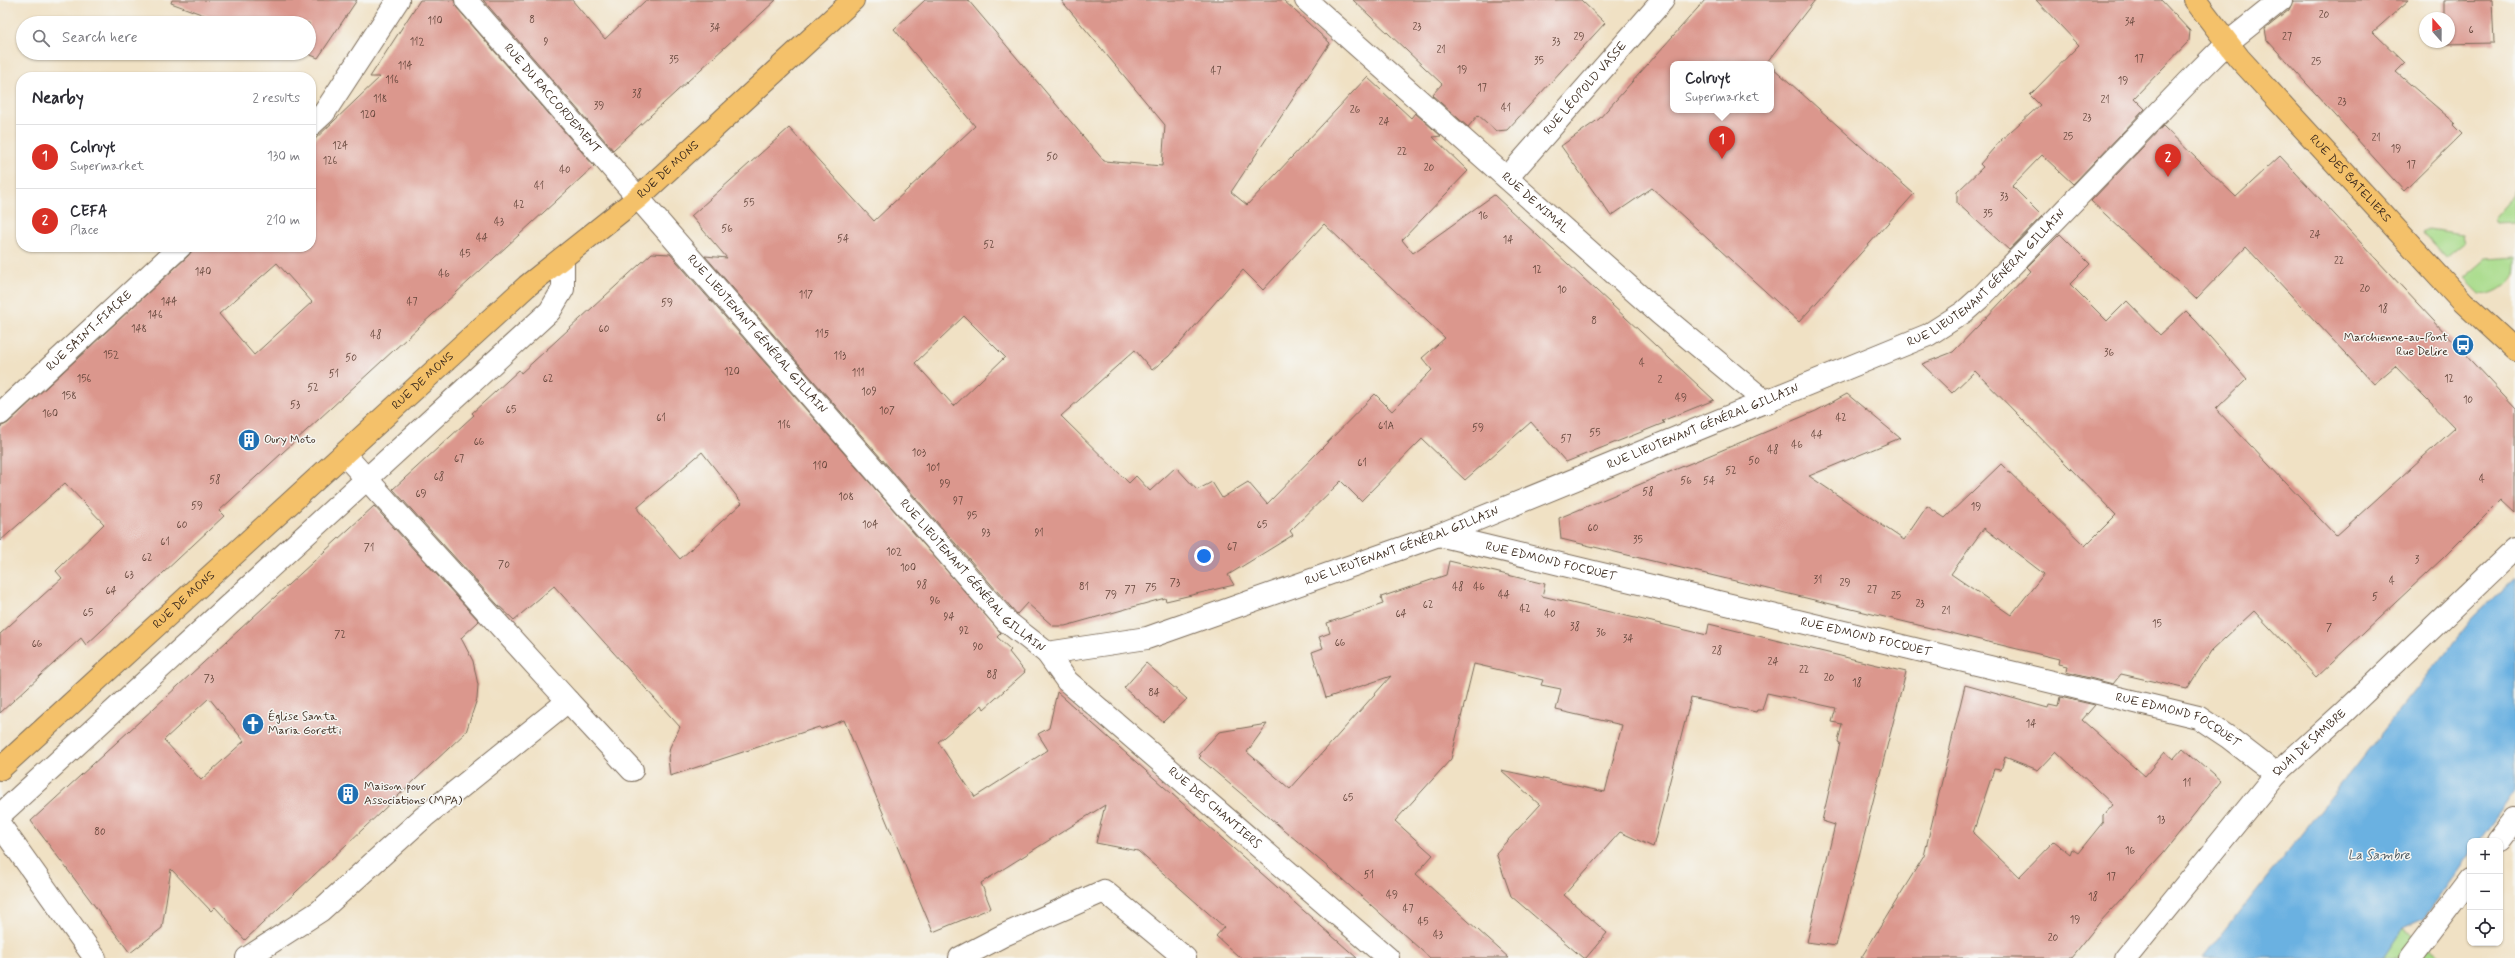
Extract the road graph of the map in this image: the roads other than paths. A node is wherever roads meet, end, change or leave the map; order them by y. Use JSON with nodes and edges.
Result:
{"nodes":[{"id":1,"x":398,"y":0,"type":"edge"},
{"id":2,"x":466,"y":0,"type":"edge"},
{"id":3,"x":853,"y":0,"type":"edge"},
{"id":4,"x":1306,"y":0,"type":"edge"},
{"id":5,"x":1663,"y":0,"type":"edge"},
{"id":6,"x":2194,"y":0,"type":"edge"},
{"id":7,"x":2281,"y":0,"type":"edge"},
{"id":8,"x":2226,"y":44,"type":"junction"},
{"id":9,"x":316,"y":120,"type":"edge"},
{"id":10,"x":1507,"y":178,"type":"junction"},
{"id":11,"x":639,"y":197,"type":"junction"},
{"id":12,"x":175,"y":252,"type":"edge"},
{"id":13,"x":563,"y":258,"type":"junction"},
{"id":14,"x":2513,"y":345,"type":"edge"},
{"id":15,"x":1767,"y":403,"type":"junction"},
{"id":16,"x":0,"y":414,"type":"edge"},
{"id":17,"x":344,"y":454,"type":"junction"},
{"id":18,"x":367,"y":479,"type":"junction"},
{"id":19,"x":1439,"y":535,"type":"junction"},
{"id":20,"x":2515,"y":549,"type":"edge"},
{"id":21,"x":1047,"y":653,"type":"junction"},
{"id":22,"x":568,"y":701,"type":"junction"},
{"id":23,"x":0,"y":769,"type":"edge"},
{"id":24,"x":632,"y":770,"type":"dead end"},
{"id":25,"x":2276,"y":774,"type":"junction"},
{"id":26,"x":0,"y":815,"type":"edge"},
{"id":27,"x":2515,"y":819,"type":"edge"},
{"id":28,"x":0,"y":825,"type":"edge"},
{"id":29,"x":2500,"y":838,"type":"edge"},
{"id":30,"x":2467,"y":883,"type":"edge"},
{"id":31,"x":95,"y":958,"type":"edge"},
{"id":32,"x":247,"y":958,"type":"edge"},
{"id":33,"x":960,"y":958,"type":"edge"},
{"id":34,"x":1184,"y":958,"type":"edge"},
{"id":35,"x":1388,"y":958,"type":"edge"},
{"id":36,"x":2126,"y":958,"type":"edge"},
{"id":37,"x":2410,"y":958,"type":"edge"}],
"edges":[{"from":1,"to":9,"type":"street"},
{"from":2,"to":11,"type":"street","name":"RUE DU RACCORDEMENT"},
{"from":3,"to":11,"type":"main road","name":"RUE DE MONS"},
{"from":4,"to":10,"type":"street","name":"RUE DE NIMAL"},
{"from":5,"to":10,"type":"street","name":"RUE LÉOPOLD VASSE"},
{"from":6,"to":8,"type":"main road","name":"RUE DES BATELIERS"},
{"from":7,"to":8,"type":"street","name":"RUE LIEUTENANT GÉNÉRAL GILLAIN"},
{"from":8,"to":14,"type":"main road","name":"RUE DES BATELIERS"},
{"from":8,"to":15,"type":"street","name":"RUE LIEUTENANT GÉNÉRAL GILLAIN"},
{"from":10,"to":15,"type":"street","name":"RUE DE NIMAL"},
{"from":11,"to":13,"type":"main road","name":"RUE DE MONS"},
{"from":11,"to":21,"type":"street","name":"RUE LIEUTENANT GÉNÉRAL GILLAIN"},
{"from":12,"to":16,"type":"street","name":"RUE SAINT-FIACRE"},
{"from":13,"to":17,"type":"main road","name":"RUE DE MONS"},
{"from":13,"to":18,"type":"street"},
{"from":15,"to":19,"type":"street","name":"RUE LIEUTENANT GÉNÉRAL GILLAIN"},
{"from":17,"to":18,"type":"street"},
{"from":17,"to":23,"type":"main road","name":"RUE DE MONS"},
{"from":18,"to":22,"type":"street"},
{"from":18,"to":26,"type":"street"},
{"from":19,"to":21,"type":"street","name":"RUE LIEUTENANT GÉNÉRAL GILLAIN"},
{"from":19,"to":25,"type":"street","name":"RUE EDMOND FOCQUET"},
{"from":20,"to":25,"type":"street","name":"QUAI DE SAMBRE"},
{"from":21,"to":35,"type":"street","name":"RUE DES CHANTIERS"},
{"from":22,"to":24,"type":"street"},
{"from":22,"to":32,"type":"street"},
{"from":25,"to":36,"type":"street","name":"QUAI DE SAMBRE"},
{"from":27,"to":29,"type":"street"},
{"from":28,"to":31,"type":"street"},
{"from":30,"to":37,"type":"street"},
{"from":33,"to":34,"type":"street"}]}
